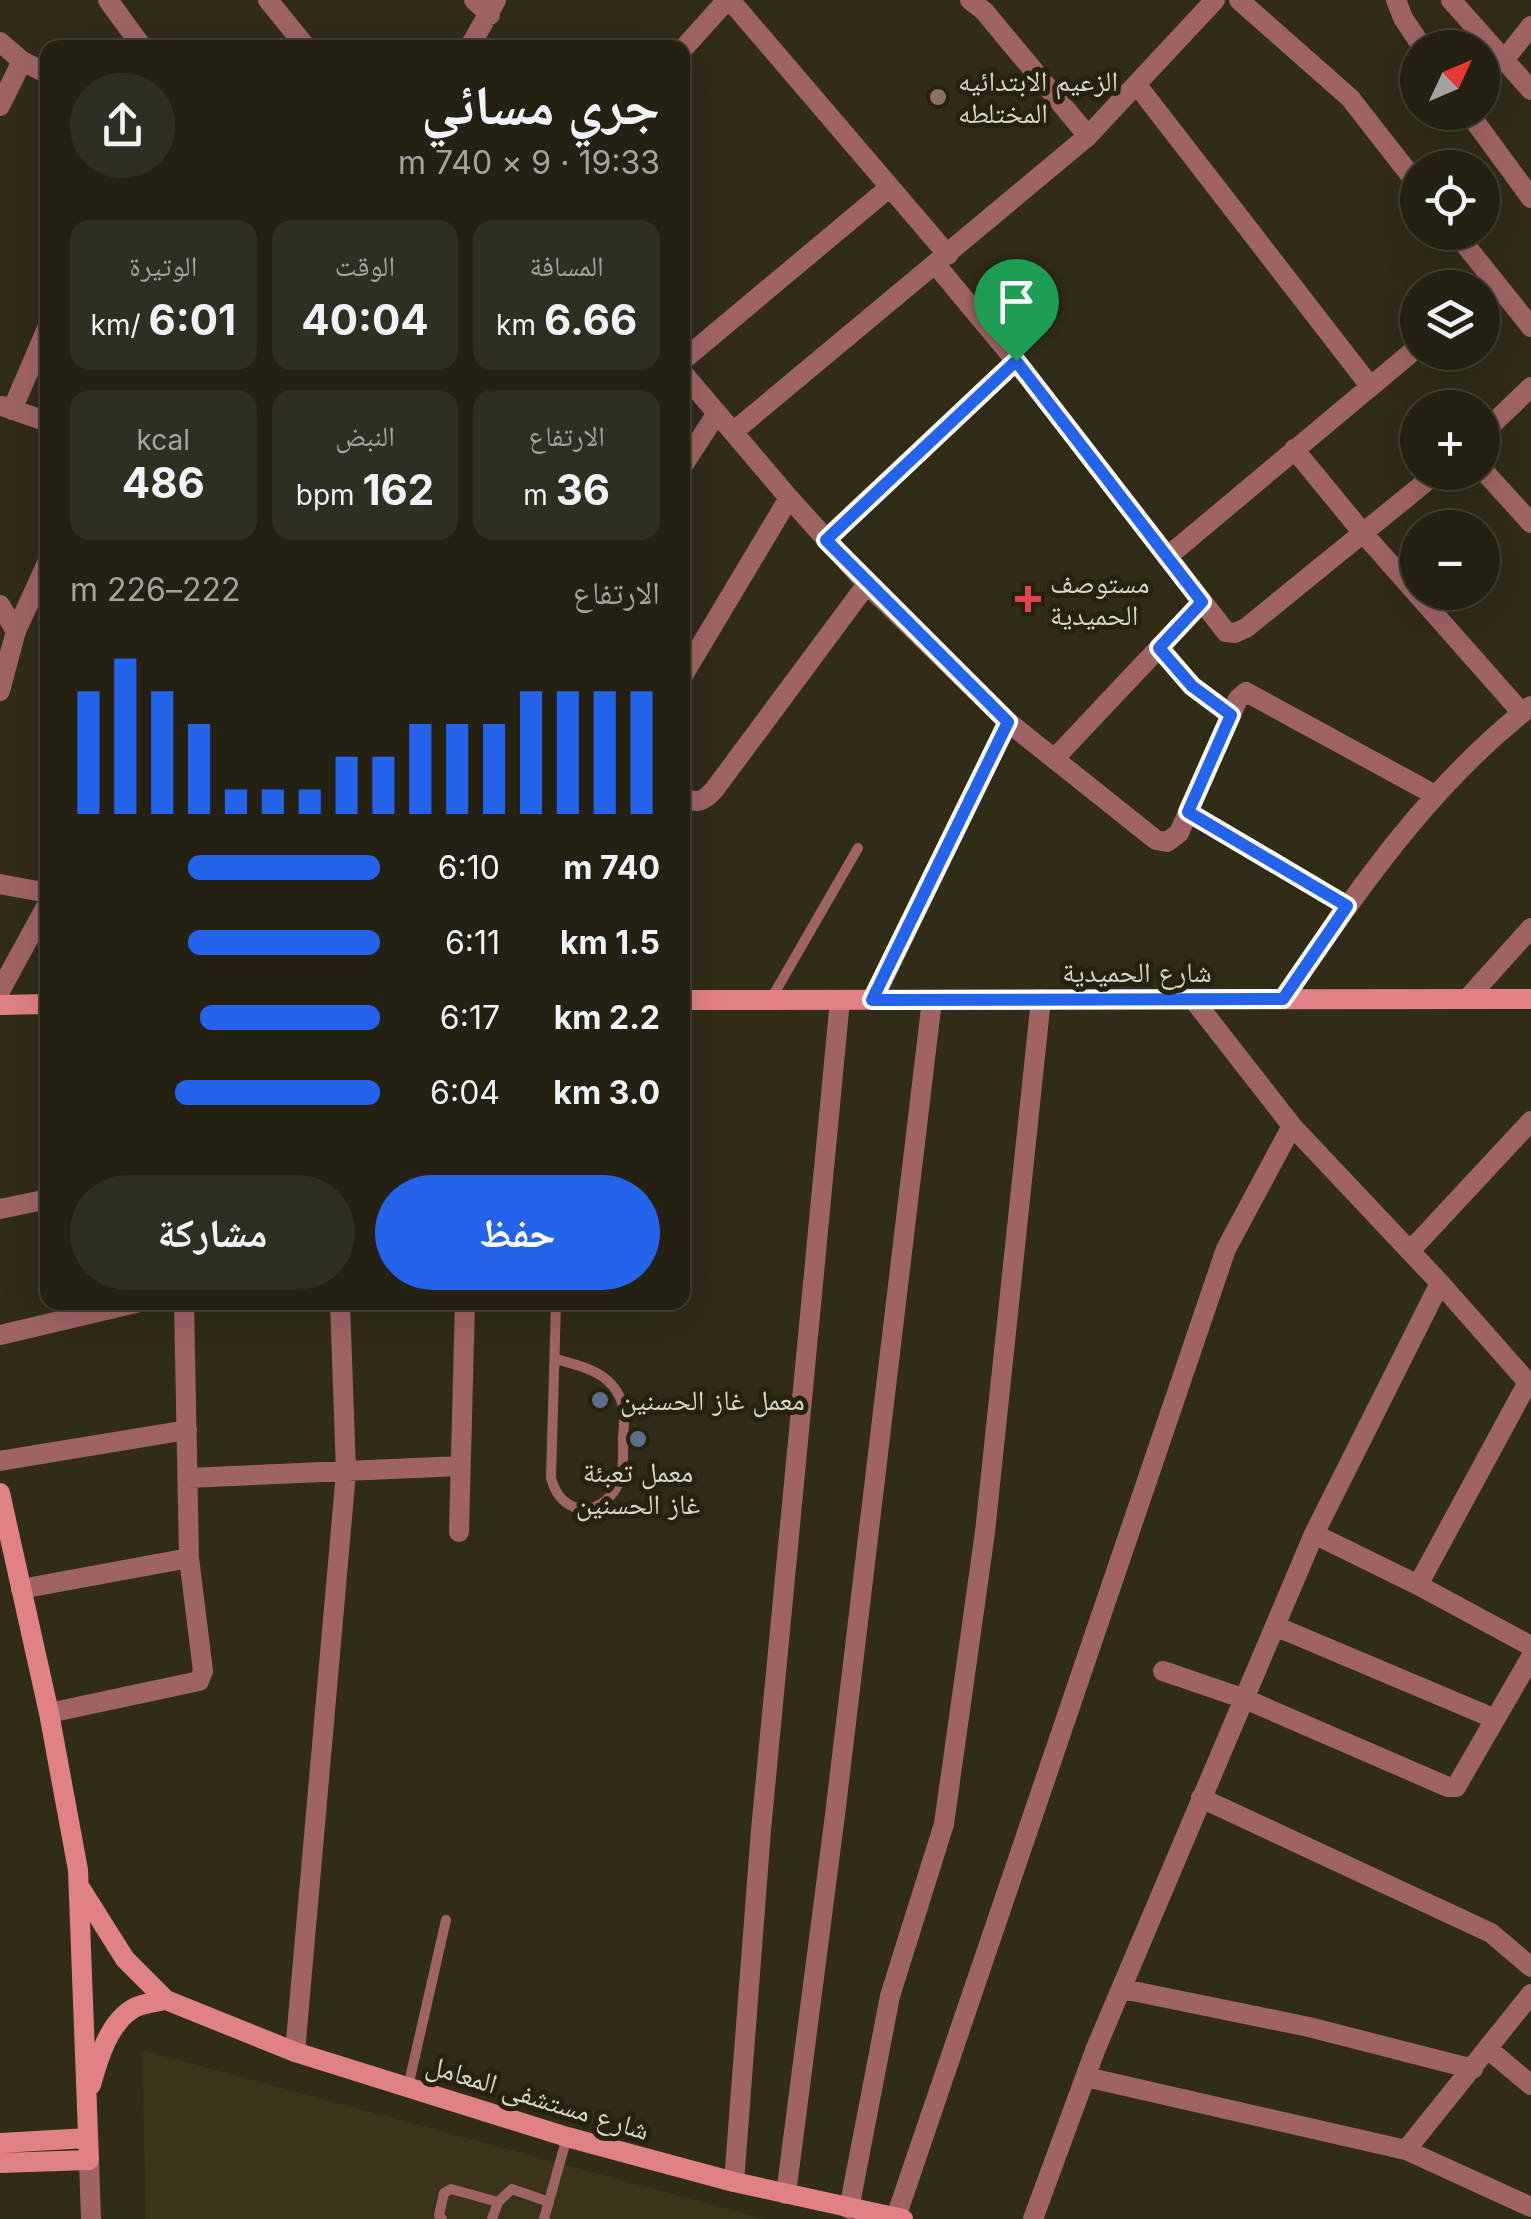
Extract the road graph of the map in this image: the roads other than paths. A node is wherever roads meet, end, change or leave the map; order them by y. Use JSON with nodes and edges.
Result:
{"nodes":[{"id":1,"x":108,"y":0,"type":"edge"},
{"id":2,"x":268,"y":0,"type":"edge"},
{"id":3,"x":474,"y":0,"type":"edge"},
{"id":4,"x":728,"y":0,"type":"edge"},
{"id":5,"x":1216,"y":0,"type":"edge"},
{"id":6,"x":1239,"y":0,"type":"edge"},
{"id":7,"x":1396,"y":0,"type":"edge"},
{"id":8,"x":1451,"y":0,"type":"edge"},
{"id":9,"x":982,"y":4,"type":"edge"},
{"id":10,"x":493,"y":8,"type":"edge"},
{"id":11,"x":1531,"y":26,"type":"edge"},
{"id":12,"x":1411,"y":30,"type":"edge"},
{"id":13,"x":137,"y":40,"type":"edge"},
{"id":14,"x":300,"y":40,"type":"edge"},
{"id":15,"x":474,"y":40,"type":"edge"},
{"id":16,"x":690,"y":41,"type":"edge"},
{"id":17,"x":0,"y":42,"type":"edge"},
{"id":18,"x":1504,"y":60,"type":"junction"},
{"id":19,"x":22,"y":61,"type":"junction"},
{"id":20,"x":40,"y":70,"type":"edge"},
{"id":21,"x":1137,"y":85,"type":"junction"},
{"id":22,"x":1531,"y":90,"type":"edge"},
{"id":23,"x":0,"y":106,"type":"edge"},
{"id":24,"x":1481,"y":130,"type":"edge"},
{"id":25,"x":1088,"y":136,"type":"junction"},
{"id":26,"x":1400,"y":162,"type":"edge"},
{"id":27,"x":890,"y":187,"type":"junction"},
{"id":28,"x":1531,"y":198,"type":"edge"},
{"id":29,"x":942,"y":260,"type":"junction"},
{"id":30,"x":1500,"y":299,"type":"edge"},
{"id":31,"x":1531,"y":327,"type":"edge"},
{"id":32,"x":40,"y":342,"type":"edge"},
{"id":33,"x":690,"y":354,"type":"edge"},
{"id":34,"x":1016,"y":361,"type":"junction"},
{"id":35,"x":1400,"y":362,"type":"edge"},
{"id":36,"x":690,"y":381,"type":"edge"},
{"id":37,"x":1370,"y":386,"type":"junction"},
{"id":38,"x":1531,"y":387,"type":"edge"},
{"id":39,"x":6,"y":408,"type":"edge"},
{"id":40,"x":717,"y":413,"type":"junction"},
{"id":41,"x":1500,"y":417,"type":"edge"},
{"id":42,"x":40,"y":419,"type":"edge"},
{"id":43,"x":732,"y":432,"type":"junction"},
{"id":44,"x":1294,"y":449,"type":"junction"},
{"id":45,"x":690,"y":455,"type":"edge"},
{"id":46,"x":1500,"y":489,"type":"edge"},
{"id":47,"x":1416,"y":490,"type":"edge"},
{"id":48,"x":789,"y":498,"type":"junction"},
{"id":49,"x":1531,"y":523,"type":"edge"},
{"id":50,"x":1363,"y":533,"type":"junction"},
{"id":51,"x":826,"y":540,"type":"junction"},
{"id":52,"x":1168,"y":557,"type":"junction"},
{"id":53,"x":40,"y":578,"type":"edge"},
{"id":54,"x":867,"y":584,"type":"junction"},
{"id":55,"x":1202,"y":602,"type":"junction"},
{"id":56,"x":0,"y":605,"type":"edge"},
{"id":57,"x":16,"y":631,"type":"junction"},
{"id":58,"x":1159,"y":648,"type":"junction"},
{"id":59,"x":690,"y":663,"type":"edge"},
{"id":60,"x":0,"y":692,"type":"edge"},
{"id":61,"x":1527,"y":710,"type":"edge"},
{"id":62,"x":1231,"y":715,"type":"junction"},
{"id":63,"x":1008,"y":722,"type":"junction"},
{"id":64,"x":1055,"y":758,"type":"junction"},
{"id":65,"x":1435,"y":795,"type":"junction"},
{"id":66,"x":690,"y":800,"type":"edge"},
{"id":67,"x":1188,"y":812,"type":"junction"},
{"id":68,"x":858,"y":848,"type":"dead end"},
{"id":69,"x":0,"y":884,"type":"edge"},
{"id":70,"x":40,"y":892,"type":"edge"},
{"id":71,"x":1347,"y":906,"type":"junction"},
{"id":72,"x":40,"y":918,"type":"edge"},
{"id":73,"x":1531,"y":928,"type":"edge"},
{"id":74,"x":0,"y":992,"type":"edge"},
{"id":75,"x":1468,"y":998,"type":"junction"},
{"id":76,"x":1041,"y":999,"type":"junction"},
{"id":77,"x":1193,"y":999,"type":"junction"},
{"id":78,"x":1283,"y":999,"type":"junction"},
{"id":79,"x":1531,"y":999,"type":"edge"},
{"id":80,"x":690,"y":1000,"type":"edge"},
{"id":81,"x":771,"y":1000,"type":"junction"},
{"id":82,"x":840,"y":1000,"type":"junction"},
{"id":83,"x":872,"y":1000,"type":"junction"},
{"id":84,"x":932,"y":1000,"type":"junction"},
{"id":85,"x":40,"y":1004,"type":"edge"},
{"id":86,"x":0,"y":1005,"type":"edge"},
{"id":87,"x":1531,"y":1122,"type":"edge"},
{"id":88,"x":1292,"y":1126,"type":"junction"},
{"id":89,"x":40,"y":1201,"type":"edge"},
{"id":90,"x":0,"y":1209,"type":"edge"},
{"id":91,"x":1410,"y":1251,"type":"junction"},
{"id":92,"x":1440,"y":1283,"type":"junction"},
{"id":93,"x":106,"y":1310,"type":"edge"},
{"id":94,"x":184,"y":1310,"type":"edge"},
{"id":95,"x":340,"y":1310,"type":"edge"},
{"id":96,"x":466,"y":1310,"type":"edge"},
{"id":97,"x":556,"y":1310,"type":"edge"},
{"id":98,"x":0,"y":1335,"type":"edge"},
{"id":99,"x":556,"y":1358,"type":"junction"},
{"id":100,"x":1530,"y":1384,"type":"edge"},
{"id":101,"x":187,"y":1430,"type":"junction"},
{"id":102,"x":0,"y":1461,"type":"edge"},
{"id":103,"x":460,"y":1466,"type":"junction"},
{"id":104,"x":346,"y":1472,"type":"junction"},
{"id":105,"x":188,"y":1478,"type":"junction"},
{"id":106,"x":0,"y":1493,"type":"edge"},
{"id":107,"x":458,"y":1532,"type":"dead end"},
{"id":108,"x":1314,"y":1534,"type":"junction"},
{"id":109,"x":189,"y":1558,"type":"junction"},
{"id":110,"x":1418,"y":1585,"type":"junction"},
{"id":111,"x":21,"y":1590,"type":"junction"},
{"id":112,"x":1275,"y":1626,"type":"junction"},
{"id":113,"x":1531,"y":1646,"type":"edge"},
{"id":114,"x":1531,"y":1657,"type":"edge"},
{"id":115,"x":1162,"y":1672,"type":"dead end"},
{"id":116,"x":1246,"y":1699,"type":"junction"},
{"id":117,"x":49,"y":1713,"type":"junction"},
{"id":118,"x":1493,"y":1718,"type":"junction"},
{"id":119,"x":1201,"y":1798,"type":"junction"},
{"id":120,"x":78,"y":1886,"type":"junction"},
{"id":121,"x":446,"y":1920,"type":"dead end"},
{"id":122,"x":1531,"y":1967,"type":"edge"},
{"id":123,"x":1123,"y":1989,"type":"junction"},
{"id":124,"x":1531,"y":1994,"type":"edge"},
{"id":125,"x":166,"y":2000,"type":"junction"},
{"id":126,"x":1488,"y":2049,"type":"junction"},
{"id":127,"x":295,"y":2052,"type":"junction"},
{"id":128,"x":1472,"y":2069,"type":"junction"},
{"id":129,"x":1086,"y":2076,"type":"junction"},
{"id":130,"x":1531,"y":2084,"type":"edge"},
{"id":131,"x":408,"y":2087,"type":"junction"},
{"id":132,"x":88,"y":2098,"type":"junction"},
{"id":133,"x":568,"y":2137,"type":"junction"},
{"id":134,"x":88,"y":2138,"type":"junction"},
{"id":135,"x":0,"y":2142,"type":"edge"},
{"id":136,"x":1406,"y":2150,"type":"junction"},
{"id":137,"x":24,"y":2152,"type":"junction"},
{"id":138,"x":89,"y":2160,"type":"junction"},
{"id":139,"x":0,"y":2163,"type":"edge"},
{"id":140,"x":734,"y":2182,"type":"junction"},
{"id":141,"x":786,"y":2194,"type":"junction"},
{"id":142,"x":498,"y":2202,"type":"junction"},
{"id":143,"x":549,"y":2202,"type":"junction"},
{"id":144,"x":1531,"y":2207,"type":"edge"},
{"id":145,"x":849,"y":2209,"type":"junction"},
{"id":146,"x":900,"y":2218,"type":"edge"},
{"id":147,"x":91,"y":2219,"type":"edge"},
{"id":148,"x":442,"y":2219,"type":"edge"},
{"id":149,"x":492,"y":2219,"type":"edge"},
{"id":150,"x":544,"y":2219,"type":"edge"},
{"id":151,"x":1033,"y":2219,"type":"edge"}],
"edges":[{"from":1,"to":13,"type":"street"},
{"from":2,"to":14,"type":"street"},
{"from":3,"to":10,"type":"street"},
{"from":4,"to":16,"type":"street"},
{"from":4,"to":27,"type":"street"},
{"from":5,"to":21,"type":"street"},
{"from":6,"to":26,"type":"street"},
{"from":7,"to":12,"type":"street"},
{"from":8,"to":18,"type":"street"},
{"from":9,"to":25,"type":"street"},
{"from":10,"to":15,"type":"street"},
{"from":11,"to":18,"type":"street"},
{"from":17,"to":19,"type":"street"},
{"from":18,"to":22,"type":"street"},
{"from":19,"to":20,"type":"street"},
{"from":19,"to":23,"type":"street"},
{"from":21,"to":25,"type":"street"},
{"from":21,"to":37,"type":"street"},
{"from":24,"to":28,"type":"street"},
{"from":25,"to":29,"type":"street"},
{"from":27,"to":29,"type":"street"},
{"from":27,"to":33,"type":"street"},
{"from":29,"to":34,"type":"street"},
{"from":29,"to":43,"type":"street"},
{"from":30,"to":31,"type":"street"},
{"from":32,"to":39,"type":"street"},
{"from":34,"to":51,"type":"street"},
{"from":34,"to":52,"type":"street"},
{"from":35,"to":37,"type":"street"},
{"from":36,"to":40,"type":"street"},
{"from":37,"to":44,"type":"street"},
{"from":38,"to":41,"type":"street"},
{"from":39,"to":42,"type":"street"},
{"from":40,"to":43,"type":"street"},
{"from":40,"to":45,"type":"street"},
{"from":43,"to":48,"type":"street"},
{"from":44,"to":50,"type":"street"},
{"from":44,"to":52,"type":"street"},
{"from":46,"to":49,"type":"street"},
{"from":47,"to":50,"type":"street"},
{"from":48,"to":51,"type":"street"},
{"from":48,"to":59,"type":"street"},
{"from":50,"to":55,"type":"street"},
{"from":50,"to":61,"type":"street"},
{"from":51,"to":54,"type":"street"},
{"from":52,"to":55,"type":"street"},
{"from":53,"to":57,"type":"street"},
{"from":54,"to":63,"type":"street"},
{"from":54,"to":66,"type":"street"},
{"from":55,"to":58,"type":"street"},
{"from":56,"to":57,"type":"street"},
{"from":57,"to":60,"type":"street"},
{"from":58,"to":62,"type":"street"},
{"from":58,"to":64,"type":"street"},
{"from":61,"to":65,"type":"street"},
{"from":62,"to":65,"type":"street"},
{"from":62,"to":67,"type":"street"},
{"from":63,"to":64,"type":"street"},
{"from":63,"to":83,"type":"street"},
{"from":64,"to":67,"type":"street"},
{"from":65,"to":71,"type":"street"},
{"from":67,"to":71,"type":"street"},
{"from":68,"to":81,"type":"lane"},
{"from":69,"to":70,"type":"street"},
{"from":71,"to":78,"type":"street"},
{"from":72,"to":74,"type":"street"},
{"from":73,"to":75,"type":"street"},
{"from":75,"to":78,"type":"street","name":"شارع الحميدية"},
{"from":75,"to":79,"type":"street","name":"شارع الحميدية"},
{"from":76,"to":77,"type":"street","name":"شارع الحميدية"},
{"from":76,"to":84,"type":"street","name":"شارع الحميدية"},
{"from":76,"to":145,"type":"street"},
{"from":77,"to":78,"type":"street","name":"شارع الحميدية"},
{"from":77,"to":88,"type":"street"},
{"from":80,"to":81,"type":"street","name":"شارع الحميدية"},
{"from":81,"to":82,"type":"street","name":"شارع الحميدية"},
{"from":82,"to":83,"type":"street","name":"شارع الحميدية"},
{"from":82,"to":140,"type":"street"},
{"from":83,"to":84,"type":"street","name":"شارع الحميدية"},
{"from":84,"to":141,"type":"street"},
{"from":85,"to":86,"type":"street"},
{"from":87,"to":91,"type":"street"},
{"from":88,"to":91,"type":"street"},
{"from":88,"to":146,"type":"street"},
{"from":89,"to":90,"type":"street"},
{"from":91,"to":92,"type":"street"},
{"from":92,"to":100,"type":"street"},
{"from":92,"to":108,"type":"street"},
{"from":93,"to":98,"type":"street"},
{"from":94,"to":101,"type":"street"},
{"from":95,"to":104,"type":"street"},
{"from":96,"to":103,"type":"street"},
{"from":97,"to":99,"type":"lane"},
{"from":99,"to":99,"type":"lane"},
{"from":100,"to":110,"type":"street"},
{"from":101,"to":102,"type":"street"},
{"from":101,"to":105,"type":"street"},
{"from":103,"to":104,"type":"street"},
{"from":103,"to":107,"type":"street"},
{"from":104,"to":105,"type":"street"},
{"from":104,"to":127,"type":"street"},
{"from":105,"to":109,"type":"street"},
{"from":106,"to":111,"type":"street"},
{"from":108,"to":110,"type":"street"},
{"from":108,"to":112,"type":"street"},
{"from":109,"to":111,"type":"street"},
{"from":109,"to":117,"type":"street"},
{"from":110,"to":113,"type":"street"},
{"from":111,"to":117,"type":"street"},
{"from":112,"to":116,"type":"street"},
{"from":112,"to":118,"type":"street"},
{"from":114,"to":118,"type":"street"},
{"from":115,"to":116,"type":"street"},
{"from":116,"to":118,"type":"street"},
{"from":116,"to":119,"type":"street"},
{"from":117,"to":120,"type":"street"},
{"from":119,"to":122,"type":"street"},
{"from":119,"to":123,"type":"street"},
{"from":120,"to":125,"type":"street"},
{"from":120,"to":132,"type":"street"},
{"from":121,"to":131,"type":"lane"},
{"from":123,"to":128,"type":"street"},
{"from":123,"to":129,"type":"street"},
{"from":124,"to":126,"type":"street"},
{"from":125,"to":127,"type":"street","name":"شارع مستشفى المعامل"},
{"from":125,"to":132,"type":"street"},
{"from":126,"to":128,"type":"street"},
{"from":126,"to":130,"type":"street"},
{"from":127,"to":131,"type":"street","name":"شارع مستشفى المعامل"},
{"from":128,"to":136,"type":"street"},
{"from":129,"to":136,"type":"street"},
{"from":129,"to":151,"type":"street"},
{"from":131,"to":133,"type":"street","name":"شارع مستشفى المعامل"},
{"from":132,"to":134,"type":"street"},
{"from":133,"to":140,"type":"street","name":"شارع مستشفى المعامل"},
{"from":133,"to":143,"type":"lane"},
{"from":134,"to":137,"type":"street"},
{"from":134,"to":138,"type":"street"},
{"from":135,"to":137,"type":"street"},
{"from":136,"to":144,"type":"street"},
{"from":137,"to":138,"type":"street"},
{"from":137,"to":139,"type":"street"},
{"from":138,"to":147,"type":"street"},
{"from":140,"to":141,"type":"street","name":"شارع مستشفى المعامل"},
{"from":141,"to":145,"type":"street","name":"شارع مستشفى المعامل"},
{"from":142,"to":143,"type":"lane"},
{"from":142,"to":148,"type":"lane"},
{"from":142,"to":149,"type":"lane"},
{"from":143,"to":150,"type":"lane"},
{"from":145,"to":146,"type":"street","name":"شارع مستشفى المعامل"}]}
